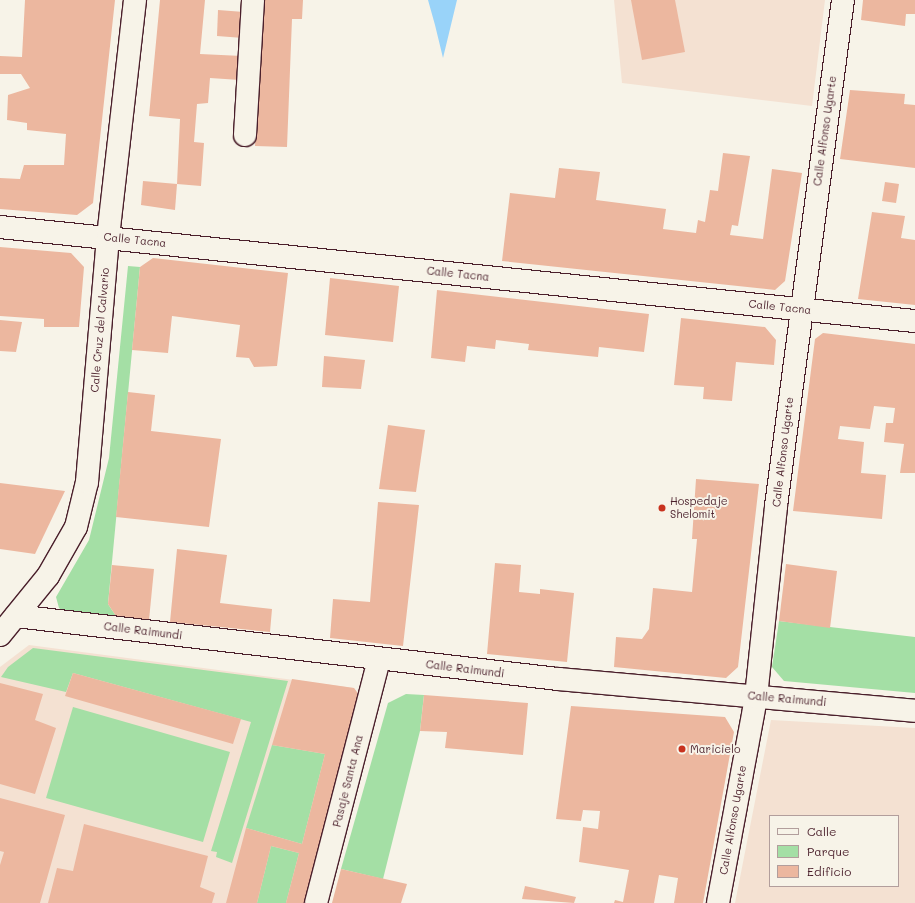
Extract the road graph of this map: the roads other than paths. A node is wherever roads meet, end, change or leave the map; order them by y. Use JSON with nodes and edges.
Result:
{"nodes":[{"id":1,"x":135,"y":0,"type":"edge"},
{"id":2,"x":252,"y":0,"type":"edge"},
{"id":3,"x":843,"y":0,"type":"edge"},
{"id":4,"x":245,"y":135,"type":"dead end"},
{"id":5,"x":0,"y":227,"type":"edge"},
{"id":6,"x":108,"y":238,"type":"junction"},
{"id":7,"x":801,"y":310,"type":"junction"},
{"id":8,"x":915,"y":321,"type":"edge"},
{"id":9,"x":16,"y":616,"type":"junction"},
{"id":10,"x":0,"y":635,"type":"edge"},
{"id":11,"x":379,"y":659,"type":"junction"},
{"id":12,"x":756,"y":697,"type":"junction"},
{"id":13,"x":915,"y":710,"type":"edge"},
{"id":14,"x":316,"y":903,"type":"edge"},
{"id":15,"x":718,"y":903,"type":"edge"}],
"edges":[{"from":1,"to":6,"type":"street","name":"Calle Cruz del Calvario"},
{"from":2,"to":4,"type":"street"},
{"from":3,"to":7,"type":"street","name":"Calle Alfonso Ugarte"},
{"from":5,"to":6,"type":"street","name":"Calle Tacna"},
{"from":6,"to":7,"type":"street","name":"Calle Tacna"},
{"from":6,"to":9,"type":"street","name":"Calle Cruz del Calvario"},
{"from":7,"to":8,"type":"street","name":"Calle Tacna"},
{"from":7,"to":12,"type":"street","name":"Calle Alfonso Ugarte"},
{"from":9,"to":10,"type":"street","name":"Calle Cruz del Calvario"},
{"from":9,"to":11,"type":"street","name":"Calle Raimundi"},
{"from":11,"to":12,"type":"street","name":"Calle Raimundi"},
{"from":11,"to":14,"type":"street","name":"Pasaje Santa Ana"},
{"from":12,"to":13,"type":"street","name":"Calle Raimundi"},
{"from":12,"to":15,"type":"street","name":"Calle Alfonso Ugarte"}]}
